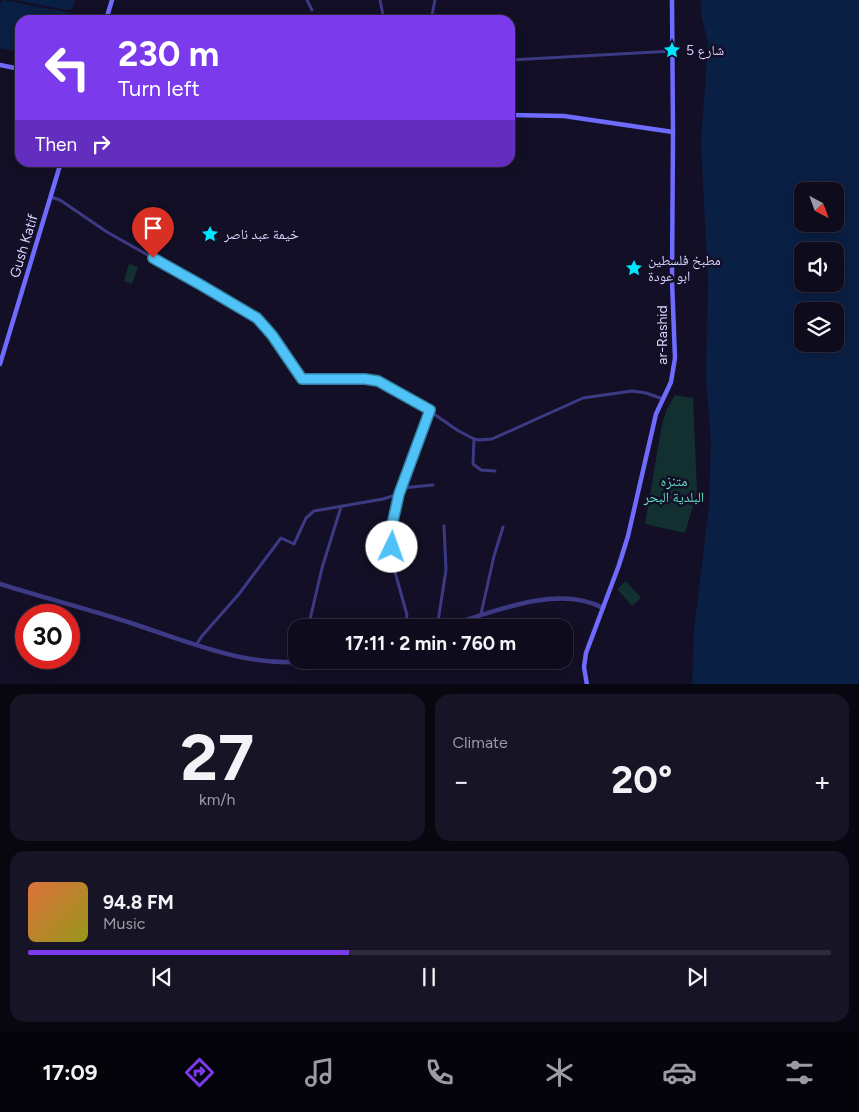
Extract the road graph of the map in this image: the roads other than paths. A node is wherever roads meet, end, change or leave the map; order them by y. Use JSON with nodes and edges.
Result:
{"nodes":[{"id":1,"x":112,"y":0,"type":"edge"},
{"id":2,"x":307,"y":0,"type":"edge"},
{"id":3,"x":380,"y":0,"type":"edge"},
{"id":4,"x":434,"y":0,"type":"edge"},
{"id":5,"x":672,"y":0,"type":"edge"},
{"id":6,"x":312,"y":10,"type":"dead end"},
{"id":7,"x":108,"y":15,"type":"edge"},
{"id":8,"x":383,"y":15,"type":"edge"},
{"id":9,"x":432,"y":15,"type":"edge"},
{"id":10,"x":673,"y":51,"type":"junction"},
{"id":11,"x":515,"y":60,"type":"edge"},
{"id":12,"x":0,"y":64,"type":"edge"},
{"id":13,"x":15,"y":68,"type":"edge"},
{"id":14,"x":515,"y":115,"type":"edge"},
{"id":15,"x":673,"y":132,"type":"junction"},
{"id":16,"x":60,"y":167,"type":"edge"},
{"id":17,"x":51,"y":198,"type":"junction"},
{"id":18,"x":0,"y":364,"type":"edge"},
{"id":19,"x":663,"y":399,"type":"junction"},
{"id":20,"x":430,"y":410,"type":"junction"},
{"id":21,"x":474,"y":439,"type":"junction"},
{"id":22,"x":495,"y":471,"type":"dead end"},
{"id":23,"x":433,"y":485,"type":"dead end"},
{"id":24,"x":402,"y":488,"type":"junction"},
{"id":25,"x":399,"y":494,"type":"junction"},
{"id":26,"x":341,"y":507,"type":"junction"},
{"id":27,"x":444,"y":526,"type":"dead end"},
{"id":28,"x":503,"y":528,"type":"dead end"},
{"id":29,"x":0,"y":584,"type":"edge"},
{"id":30,"x":603,"y":608,"type":"junction"},
{"id":31,"x":481,"y":614,"type":"junction"},
{"id":32,"x":310,"y":619,"type":"edge"},
{"id":33,"x":406,"y":619,"type":"edge"},
{"id":34,"x":438,"y":619,"type":"edge"},
{"id":35,"x":467,"y":619,"type":"edge"},
{"id":36,"x":196,"y":645,"type":"junction"},
{"id":37,"x":288,"y":662,"type":"edge"},
{"id":38,"x":587,"y":684,"type":"edge"}],
"edges":[{"from":1,"to":7,"type":"main road"},
{"from":2,"to":6,"type":"street"},
{"from":3,"to":8,"type":"street"},
{"from":4,"to":9,"type":"street"},
{"from":5,"to":10,"type":"main road","name":"ar-Rashid"},
{"from":10,"to":11,"type":"street"},
{"from":10,"to":15,"type":"main road","name":"ar-Rashid"},
{"from":12,"to":13,"type":"main road"},
{"from":14,"to":15,"type":"main road"},
{"from":15,"to":19,"type":"main road","name":"ar-Rashid"},
{"from":16,"to":17,"type":"main road","name":"Gush Katif"},
{"from":17,"to":18,"type":"main road","name":"Gush Katif"},
{"from":17,"to":20,"type":"street"},
{"from":19,"to":21,"type":"street"},
{"from":19,"to":30,"type":"main road","name":"ar-Rashid"},
{"from":20,"to":21,"type":"street"},
{"from":20,"to":24,"type":"street"},
{"from":21,"to":22,"type":"street"},
{"from":23,"to":24,"type":"street"},
{"from":24,"to":25,"type":"street"},
{"from":25,"to":26,"type":"street"},
{"from":25,"to":33,"type":"street"},
{"from":26,"to":32,"type":"street"},
{"from":26,"to":36,"type":"street"},
{"from":27,"to":34,"type":"street"},
{"from":28,"to":31,"type":"street"},
{"from":29,"to":36,"type":"street"},
{"from":30,"to":31,"type":"street"},
{"from":30,"to":38,"type":"main road","name":"ar-Rashid"},
{"from":31,"to":35,"type":"street"},
{"from":36,"to":37,"type":"street"}]}
